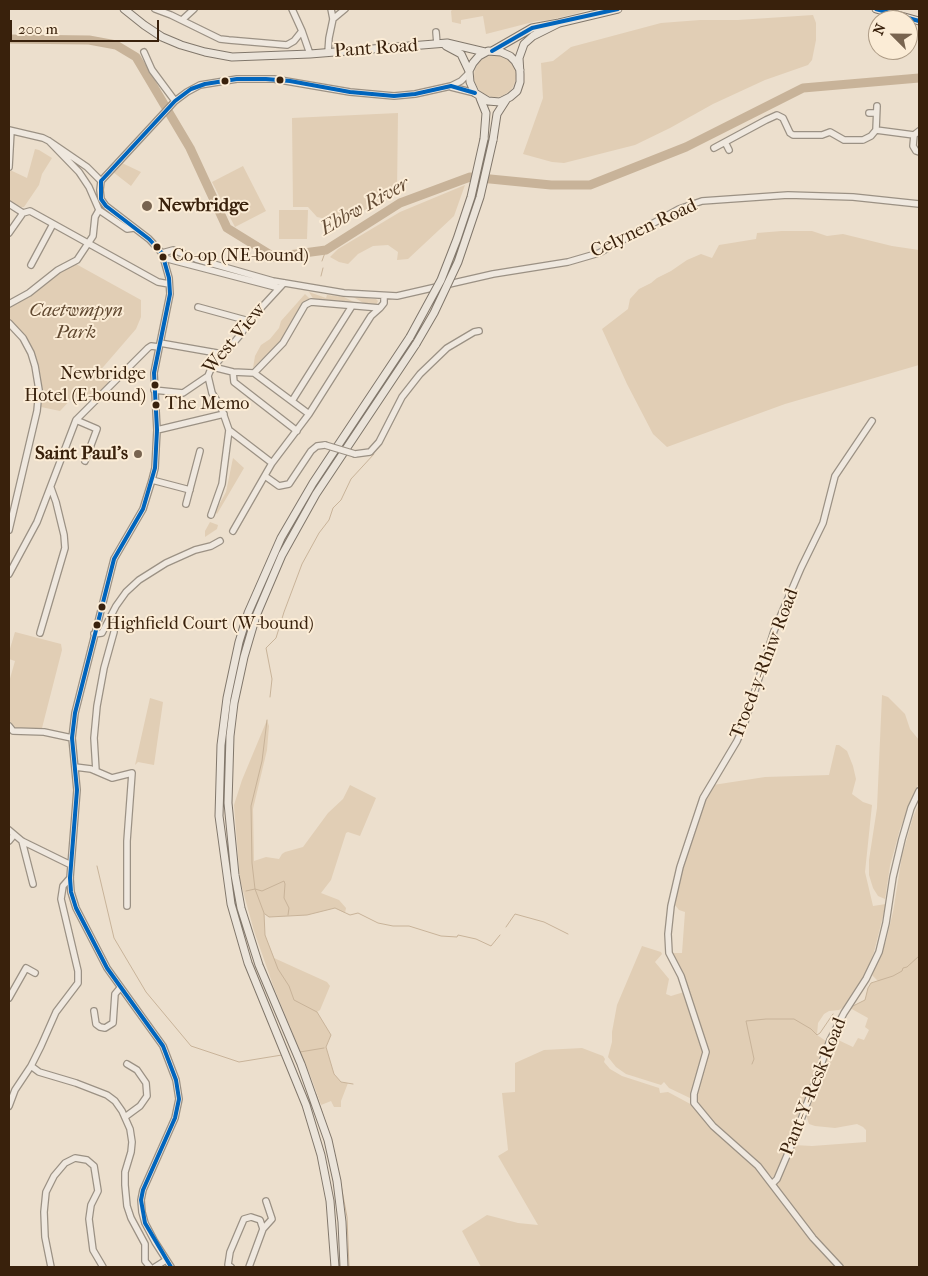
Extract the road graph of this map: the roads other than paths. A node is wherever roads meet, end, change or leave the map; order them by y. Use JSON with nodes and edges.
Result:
{"nodes":[{"id":1,"x":124,"y":9,"type":"edge"},
{"id":2,"x":155,"y":9,"type":"edge"},
{"id":3,"x":194,"y":9,"type":"edge"},
{"id":4,"x":292,"y":9,"type":"edge"},
{"id":5,"x":331,"y":9,"type":"edge"},
{"id":6,"x":345,"y":9,"type":"edge"},
{"id":7,"x":618,"y":9,"type":"edge"},
{"id":8,"x":876,"y":9,"type":"edge"},
{"id":9,"x":182,"y":20,"type":"junction"},
{"id":10,"x":333,"y":20,"type":"junction"},
{"id":11,"x":919,"y":21,"type":"edge"},
{"id":12,"x":559,"y":24,"type":"junction"},
{"id":13,"x":302,"y":31,"type":"junction"},
{"id":14,"x":436,"y":32,"type":"dead end"},
{"id":15,"x":439,"y":44,"type":"junction"},
{"id":16,"x":144,"y":52,"type":"dead end"},
{"id":17,"x":328,"y":52,"type":"junction"},
{"id":18,"x":488,"y":52,"type":"junction"},
{"id":19,"x":310,"y":54,"type":"junction"},
{"id":20,"x":520,"y":70,"type":"junction"},
{"id":21,"x":469,"y":72,"type":"junction"},
{"id":22,"x":451,"y":86,"type":"junction"},
{"id":23,"x":478,"y":95,"type":"junction"},
{"id":24,"x":506,"y":100,"type":"junction"},
{"id":25,"x":173,"y":103,"type":"junction"},
{"id":26,"x":877,"y":106,"type":"dead end"},
{"id":27,"x":869,"y":113,"type":"dead end"},
{"id":28,"x":876,"y":113,"type":"junction"},
{"id":29,"x":830,"y":124,"type":"dead end"},
{"id":30,"x":876,"y":130,"type":"junction"},
{"id":31,"x":10,"y":131,"type":"edge"},
{"id":32,"x":830,"y":132,"type":"junction"},
{"id":33,"x":917,"y":133,"type":"edge"},
{"id":34,"x":49,"y":142,"type":"junction"},
{"id":35,"x":725,"y":142,"type":"junction"},
{"id":36,"x":714,"y":148,"type":"dead end"},
{"id":37,"x":729,"y":150,"type":"dead end"},
{"id":38,"x":919,"y":152,"type":"edge"},
{"id":39,"x":9,"y":167,"type":"edge"},
{"id":40,"x":101,"y":181,"type":"junction"},
{"id":41,"x":9,"y":204,"type":"edge"},
{"id":42,"x":919,"y":204,"type":"edge"},
{"id":43,"x":98,"y":210,"type":"junction"},
{"id":44,"x":23,"y":213,"type":"junction"},
{"id":45,"x":53,"y":224,"type":"junction"},
{"id":46,"x":134,"y":228,"type":"junction"},
{"id":47,"x":9,"y":233,"type":"edge"},
{"id":48,"x":89,"y":244,"type":"junction"},
{"id":49,"x":162,"y":256,"type":"junction"},
{"id":50,"x":31,"y":265,"type":"dead end"},
{"id":51,"x":170,"y":284,"type":"junction"},
{"id":52,"x":281,"y":285,"type":"junction"},
{"id":53,"x":384,"y":296,"type":"junction"},
{"id":54,"x":9,"y":304,"type":"edge"},
{"id":55,"x":198,"y":306,"type":"dead end"},
{"id":56,"x":352,"y":306,"type":"junction"},
{"id":57,"x":380,"y":308,"type":"junction"},
{"id":58,"x":249,"y":321,"type":"junction"},
{"id":59,"x":9,"y":323,"type":"edge"},
{"id":60,"x":479,"y":330,"type":"dead end"},
{"id":61,"x":160,"y":345,"type":"junction"},
{"id":62,"x":222,"y":356,"type":"junction"},
{"id":63,"x":213,"y":367,"type":"junction"},
{"id":64,"x":233,"y":372,"type":"junction"},
{"id":65,"x":254,"y":373,"type":"junction"},
{"id":66,"x":208,"y":376,"type":"junction"},
{"id":67,"x":154,"y":390,"type":"junction"},
{"id":68,"x":292,"y":401,"type":"junction"},
{"id":69,"x":224,"y":414,"type":"junction"},
{"id":70,"x":309,"y":414,"type":"junction"},
{"id":71,"x":76,"y":420,"type":"junction"},
{"id":72,"x":872,"y":421,"type":"dead end"},
{"id":73,"x":157,"y":430,"type":"junction"},
{"id":74,"x":229,"y":430,"type":"junction"},
{"id":75,"x":297,"y":432,"type":"junction"},
{"id":76,"x":200,"y":450,"type":"dead end"},
{"id":77,"x":85,"y":461,"type":"dead end"},
{"id":78,"x":272,"y":463,"type":"junction"},
{"id":79,"x":264,"y":476,"type":"junction"},
{"id":80,"x":152,"y":480,"type":"junction"},
{"id":81,"x":51,"y":488,"type":"junction"},
{"id":82,"x":190,"y":490,"type":"junction"},
{"id":83,"x":186,"y":504,"type":"dead end"},
{"id":84,"x":211,"y":515,"type":"dead end"},
{"id":85,"x":9,"y":530,"type":"edge"},
{"id":86,"x":232,"y":531,"type":"dead end"},
{"id":87,"x":220,"y":541,"type":"dead end"},
{"id":88,"x":9,"y":574,"type":"edge"},
{"id":89,"x":114,"y":632,"type":"dead end"},
{"id":90,"x":40,"y":633,"type":"dead end"},
{"id":91,"x":94,"y":634,"type":"junction"},
{"id":92,"x":9,"y":726,"type":"edge"},
{"id":93,"x":72,"y":738,"type":"junction"},
{"id":94,"x":75,"y":767,"type":"junction"},
{"id":95,"x":96,"y":771,"type":"junction"},
{"id":96,"x":919,"y":791,"type":"edge"},
{"id":97,"x":9,"y":830,"type":"edge"},
{"id":98,"x":14,"y":835,"type":"junction"},
{"id":99,"x":9,"y":841,"type":"edge"},
{"id":100,"x":22,"y":841,"type":"junction"},
{"id":101,"x":70,"y":865,"type":"junction"},
{"id":102,"x":70,"y":878,"type":"junction"},
{"id":103,"x":33,"y":884,"type":"dead end"},
{"id":104,"x":127,"y":906,"type":"dead end"},
{"id":105,"x":20,"y":964,"type":"dead end"},
{"id":106,"x":26,"y":968,"type":"junction"},
{"id":107,"x":35,"y":973,"type":"dead end"},
{"id":108,"x":120,"y":988,"type":"junction"},
{"id":109,"x":9,"y":998,"type":"edge"},
{"id":110,"x":94,"y":1011,"type":"dead end"},
{"id":111,"x":127,"y":1064,"type":"dead end"},
{"id":112,"x":31,"y":1066,"type":"junction"},
{"id":113,"x":9,"y":1106,"type":"edge"},
{"id":114,"x":125,"y":1118,"type":"junction"},
{"id":115,"x":772,"y":1184,"type":"junction"},
{"id":116,"x":266,"y":1201,"type":"dead end"},
{"id":117,"x":263,"y":1228,"type":"junction"},
{"id":118,"x":166,"y":1260,"type":"junction"},
{"id":119,"x":51,"y":1267,"type":"edge"},
{"id":120,"x":103,"y":1267,"type":"edge"},
{"id":121,"x":150,"y":1267,"type":"edge"},
{"id":122,"x":156,"y":1267,"type":"edge"},
{"id":123,"x":171,"y":1267,"type":"edge"},
{"id":124,"x":231,"y":1267,"type":"edge"},
{"id":125,"x":249,"y":1267,"type":"edge"},
{"id":126,"x":335,"y":1267,"type":"edge"},
{"id":127,"x":344,"y":1267,"type":"edge"},
{"id":128,"x":840,"y":1267,"type":"edge"}],
"edges":[{"from":1,"to":19,"type":"main road","name":"Pant Road"},
{"from":2,"to":9,"type":"street"},
{"from":3,"to":9,"type":"street"},
{"from":4,"to":13,"type":"street"},
{"from":5,"to":10,"type":"street"},
{"from":6,"to":10,"type":"street"},
{"from":7,"to":12,"type":"main road"},
{"from":8,"to":11,"type":"main road"},
{"from":9,"to":13,"type":"street"},
{"from":10,"to":17,"type":"street"},
{"from":12,"to":18,"type":"main road"},
{"from":12,"to":20,"type":"main road"},
{"from":13,"to":19,"type":"street"},
{"from":14,"to":15,"type":"street"},
{"from":15,"to":17,"type":"main road","name":"Pant Road"},
{"from":15,"to":18,"type":"main road","name":"Pant Road"},
{"from":15,"to":21,"type":"main road","name":"Pant Road"},
{"from":16,"to":25,"type":"street"},
{"from":17,"to":19,"type":"main road","name":"Pant Road"},
{"from":18,"to":20,"type":"main road"},
{"from":18,"to":21,"type":"main road"},
{"from":20,"to":24,"type":"main road"},
{"from":21,"to":22,"type":"street"},
{"from":21,"to":23,"type":"main road"},
{"from":22,"to":23,"type":"street"},
{"from":22,"to":25,"type":"street"},
{"from":23,"to":24,"type":"main road"},
{"from":23,"to":126,"type":"main road","bridge":true},
{"from":24,"to":127,"type":"main road","bridge":true},
{"from":25,"to":40,"type":"street"},
{"from":26,"to":28,"type":"street"},
{"from":27,"to":28,"type":"street"},
{"from":28,"to":30,"type":"street"},
{"from":29,"to":32,"type":"street"},
{"from":30,"to":32,"type":"street"},
{"from":30,"to":33,"type":"street"},
{"from":31,"to":34,"type":"street"},
{"from":31,"to":39,"type":"street"},
{"from":32,"to":35,"type":"street"},
{"from":33,"to":38,"type":"street"},
{"from":34,"to":40,"type":"street"},
{"from":34,"to":43,"type":"street"},
{"from":35,"to":36,"type":"street"},
{"from":35,"to":37,"type":"street"},
{"from":40,"to":46,"type":"street"},
{"from":41,"to":44,"type":"street"},
{"from":42,"to":53,"type":"street","name":"Celynen Road"},
{"from":43,"to":46,"type":"street"},
{"from":43,"to":48,"type":"street"},
{"from":44,"to":45,"type":"street"},
{"from":44,"to":47,"type":"street"},
{"from":45,"to":48,"type":"street"},
{"from":45,"to":50,"type":"street"},
{"from":46,"to":49,"type":"street"},
{"from":48,"to":51,"type":"street"},
{"from":48,"to":54,"type":"street"},
{"from":49,"to":51,"type":"street"},
{"from":49,"to":52,"type":"street","name":"Celynen Road"},
{"from":51,"to":61,"type":"street"},
{"from":52,"to":53,"type":"street","name":"Celynen Road"},
{"from":52,"to":58,"type":"street","name":"West View"},
{"from":53,"to":57,"type":"street"},
{"from":55,"to":58,"type":"street"},
{"from":56,"to":57,"type":"street"},
{"from":56,"to":65,"type":"street"},
{"from":56,"to":68,"type":"street"},
{"from":57,"to":70,"type":"street"},
{"from":58,"to":62,"type":"street","name":"West View"},
{"from":59,"to":85,"type":"street"},
{"from":60,"to":79,"type":"street","bridge":true},
{"from":61,"to":62,"type":"street"},
{"from":61,"to":67,"type":"street"},
{"from":61,"to":71,"type":"street"},
{"from":62,"to":63,"type":"street","name":"West View"},
{"from":63,"to":64,"type":"street"},
{"from":63,"to":66,"type":"street","name":"West View"},
{"from":64,"to":65,"type":"street"},
{"from":64,"to":75,"type":"street"},
{"from":65,"to":68,"type":"street"},
{"from":66,"to":67,"type":"street","name":"West View"},
{"from":66,"to":69,"type":"street"},
{"from":67,"to":73,"type":"street"},
{"from":68,"to":70,"type":"street"},
{"from":69,"to":73,"type":"street"},
{"from":69,"to":74,"type":"street"},
{"from":70,"to":75,"type":"street"},
{"from":71,"to":77,"type":"street"},
{"from":71,"to":81,"type":"street"},
{"from":72,"to":115,"type":"street","name":"Troed-y-Rhiw Road"},
{"from":73,"to":80,"type":"street"},
{"from":74,"to":78,"type":"street"},
{"from":74,"to":84,"type":"street"},
{"from":75,"to":78,"type":"street"},
{"from":76,"to":82,"type":"street"},
{"from":78,"to":79,"type":"street"},
{"from":79,"to":86,"type":"street"},
{"from":80,"to":82,"type":"street"},
{"from":80,"to":91,"type":"street"},
{"from":81,"to":88,"type":"street"},
{"from":81,"to":90,"type":"street"},
{"from":82,"to":83,"type":"street"},
{"from":87,"to":91,"type":"street"},
{"from":89,"to":95,"type":"street"},
{"from":91,"to":93,"type":"street"},
{"from":92,"to":93,"type":"street"},
{"from":93,"to":94,"type":"street"},
{"from":94,"to":95,"type":"street"},
{"from":94,"to":101,"type":"street"},
{"from":95,"to":104,"type":"street"},
{"from":96,"to":115,"type":"street","name":"Pant-Y-Resk Road"},
{"from":97,"to":98,"type":"street"},
{"from":98,"to":99,"type":"street"},
{"from":98,"to":100,"type":"street"},
{"from":100,"to":101,"type":"street"},
{"from":100,"to":103,"type":"street"},
{"from":101,"to":102,"type":"street"},
{"from":102,"to":108,"type":"street"},
{"from":102,"to":112,"type":"street"},
{"from":105,"to":106,"type":"street"},
{"from":106,"to":107,"type":"street"},
{"from":106,"to":109,"type":"street"},
{"from":108,"to":110,"type":"street"},
{"from":108,"to":118,"type":"street"},
{"from":111,"to":114,"type":"street"},
{"from":112,"to":113,"type":"street"},
{"from":112,"to":114,"type":"street"},
{"from":114,"to":121,"type":"street"},
{"from":115,"to":128,"type":"street","name":"Troed-y-Rhiw Road"},
{"from":116,"to":117,"type":"street"},
{"from":117,"to":124,"type":"street"},
{"from":117,"to":125,"type":"street"},
{"from":118,"to":122,"type":"street"},
{"from":118,"to":123,"type":"street"},
{"from":119,"to":120,"type":"street"}]}
